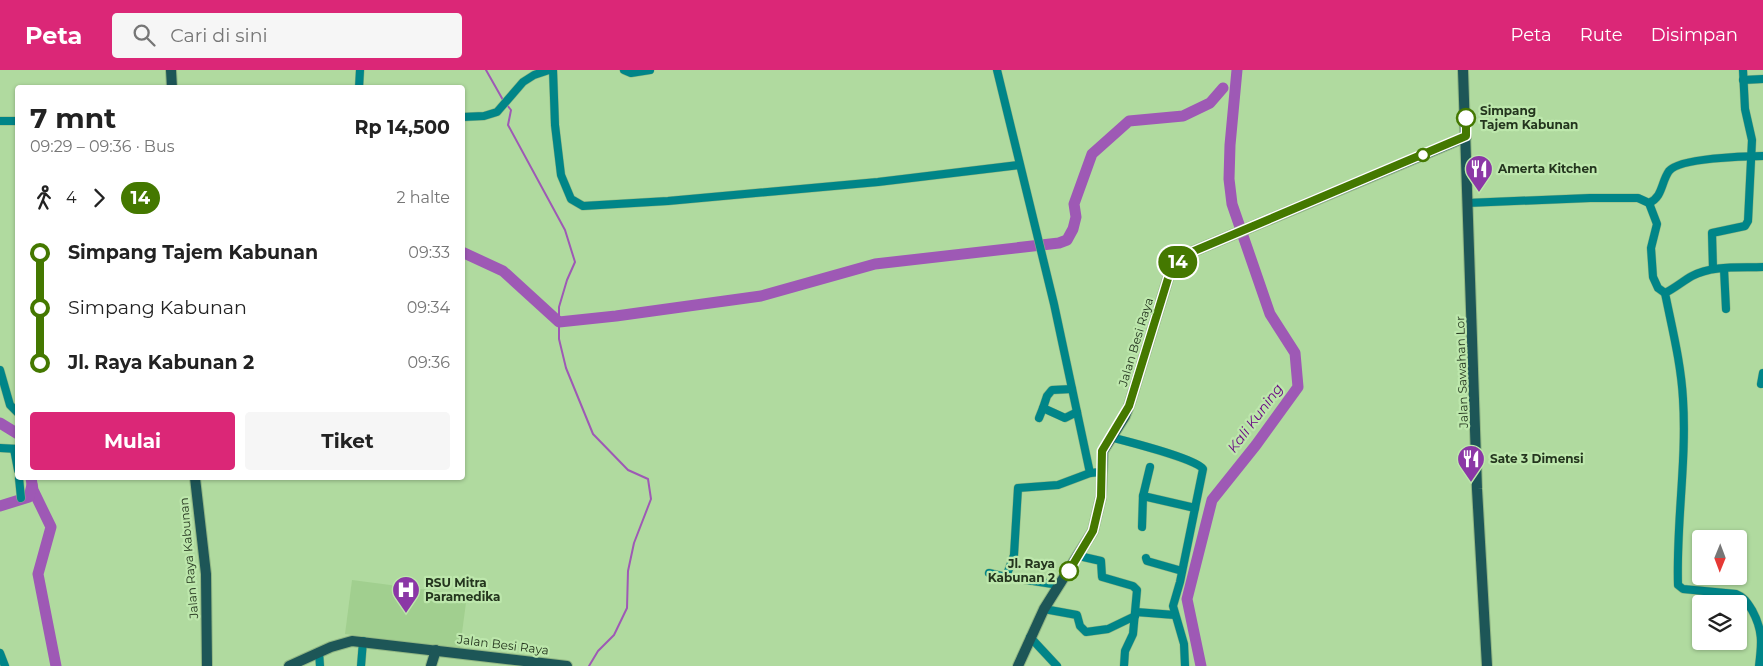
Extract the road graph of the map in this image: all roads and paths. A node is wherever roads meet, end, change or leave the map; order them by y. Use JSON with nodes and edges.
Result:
{"nodes":[{"id":1,"x":171,"y":70,"type":"edge"},
{"id":2,"x":360,"y":70,"type":"edge"},
{"id":3,"x":548,"y":70,"type":"edge"},
{"id":4,"x":553,"y":70,"type":"edge"},
{"id":5,"x":624,"y":70,"type":"edge"},
{"id":6,"x":650,"y":70,"type":"edge"},
{"id":7,"x":997,"y":70,"type":"edge"},
{"id":8,"x":1463,"y":70,"type":"edge"},
{"id":9,"x":1743,"y":70,"type":"edge"},
{"id":10,"x":1763,"y":79,"type":"edge"},
{"id":11,"x":1744,"y":80,"type":"junction"},
{"id":12,"x":172,"y":85,"type":"edge"},
{"id":13,"x":360,"y":85,"type":"edge"},
{"id":14,"x":465,"y":117,"type":"edge"},
{"id":15,"x":0,"y":121,"type":"edge"},
{"id":16,"x":15,"y":121,"type":"edge"},
{"id":17,"x":1466,"y":136,"type":"junction"},
{"id":18,"x":1750,"y":156,"type":"junction"},
{"id":19,"x":1763,"y":156,"type":"edge"},
{"id":20,"x":1019,"y":165,"type":"junction"},
{"id":21,"x":1467,"y":203,"type":"junction"},
{"id":22,"x":1649,"y":203,"type":"junction"},
{"id":23,"x":1763,"y":267,"type":"edge"},
{"id":24,"x":1713,"y":269,"type":"junction"},
{"id":25,"x":1724,"y":269,"type":"junction"},
{"id":26,"x":1665,"y":293,"type":"junction"},
{"id":27,"x":1726,"y":309,"type":"dead end"},
{"id":28,"x":0,"y":370,"type":"edge"},
{"id":29,"x":1763,"y":372,"type":"edge"},
{"id":30,"x":1761,"y":384,"type":"dead end"},
{"id":31,"x":1072,"y":389,"type":"junction"},
{"id":32,"x":1043,"y":408,"type":"junction"},
{"id":33,"x":15,"y":410,"type":"edge"},
{"id":34,"x":1077,"y":412,"type":"junction"},
{"id":35,"x":1039,"y":418,"type":"dead end"},
{"id":36,"x":1110,"y":437,"type":"junction"},
{"id":37,"x":0,"y":448,"type":"edge"},
{"id":38,"x":15,"y":449,"type":"edge"},
{"id":39,"x":1150,"y":467,"type":"dead end"},
{"id":40,"x":1101,"y":472,"type":"junction"},
{"id":41,"x":1090,"y":473,"type":"junction"},
{"id":42,"x":19,"y":480,"type":"edge"},
{"id":43,"x":195,"y":480,"type":"edge"},
{"id":44,"x":1143,"y":496,"type":"junction"},
{"id":45,"x":21,"y":498,"type":"dead end"},
{"id":46,"x":1195,"y":508,"type":"junction"},
{"id":47,"x":1142,"y":528,"type":"dead end"},
{"id":48,"x":1079,"y":556,"type":"junction"},
{"id":49,"x":1146,"y":558,"type":"dead end"},
{"id":50,"x":1182,"y":571,"type":"junction"},
{"id":51,"x":989,"y":573,"type":"dead end"},
{"id":52,"x":1006,"y":577,"type":"junction"},
{"id":53,"x":1059,"y":585,"type":"junction"},
{"id":54,"x":1044,"y":608,"type":"junction"},
{"id":55,"x":1135,"y":614,"type":"junction"},
{"id":56,"x":1175,"y":615,"type":"junction"},
{"id":57,"x":1030,"y":637,"type":"junction"},
{"id":58,"x":363,"y":641,"type":"junction"},
{"id":59,"x":436,"y":650,"type":"junction"},
{"id":60,"x":320,"y":652,"type":"junction"},
{"id":61,"x":0,"y":653,"type":"edge"},
{"id":62,"x":5,"y":666,"type":"edge"},
{"id":63,"x":207,"y":666,"type":"edge"},
{"id":64,"x":289,"y":666,"type":"edge"},
{"id":65,"x":320,"y":666,"type":"edge"},
{"id":66,"x":361,"y":666,"type":"edge"},
{"id":67,"x":431,"y":666,"type":"edge"},
{"id":68,"x":568,"y":666,"type":"edge"},
{"id":69,"x":1018,"y":666,"type":"edge"},
{"id":70,"x":1057,"y":666,"type":"edge"},
{"id":71,"x":1124,"y":666,"type":"edge"},
{"id":72,"x":1186,"y":666,"type":"edge"},
{"id":73,"x":1486,"y":666,"type":"edge"},
{"id":74,"x":1759,"y":666,"type":"edge"}],
"edges":[{"from":1,"to":12,"type":"street"},
{"from":2,"to":13,"type":"street"},
{"from":3,"to":14,"type":"street"},
{"from":4,"to":20,"type":"street"},
{"from":5,"to":6,"type":"street"},
{"from":7,"to":20,"type":"street"},
{"from":8,"to":17,"type":"street"},
{"from":9,"to":11,"type":"street"},
{"from":10,"to":11,"type":"street"},
{"from":11,"to":18,"type":"street"},
{"from":15,"to":16,"type":"street"},
{"from":17,"to":21,"type":"street","name":"Jalan Sawahan Lor"},
{"from":17,"to":36,"type":"street","name":"Jalan Besi Raya"},
{"from":18,"to":19,"type":"street"},
{"from":18,"to":22,"type":"street"},
{"from":18,"to":24,"type":"street"},
{"from":20,"to":31,"type":"street"},
{"from":21,"to":22,"type":"street"},
{"from":21,"to":73,"type":"street","name":"Jalan Sawahan Lor"},
{"from":22,"to":26,"type":"street"},
{"from":23,"to":25,"type":"street"},
{"from":24,"to":25,"type":"street"},
{"from":24,"to":26,"type":"street"},
{"from":25,"to":27,"type":"street"},
{"from":26,"to":74,"type":"street"},
{"from":28,"to":33,"type":"street"},
{"from":29,"to":30,"type":"street"},
{"from":31,"to":32,"type":"street"},
{"from":31,"to":34,"type":"street"},
{"from":32,"to":34,"type":"street"},
{"from":32,"to":35,"type":"street"},
{"from":34,"to":41,"type":"street"},
{"from":36,"to":40,"type":"street","name":"Jalan Besi Raya"},
{"from":36,"to":46,"type":"street"},
{"from":37,"to":38,"type":"street"},
{"from":39,"to":44,"type":"street"},
{"from":40,"to":41,"type":"street"},
{"from":40,"to":48,"type":"street","name":"Jalan Besi Raya"},
{"from":41,"to":52,"type":"street"},
{"from":42,"to":45,"type":"street"},
{"from":43,"to":63,"type":"street","name":"Jalan Raya Kabunan"},
{"from":44,"to":46,"type":"street"},
{"from":44,"to":47,"type":"street"},
{"from":46,"to":50,"type":"street"},
{"from":48,"to":53,"type":"street","name":"Jalan Besi Raya"},
{"from":48,"to":55,"type":"street"},
{"from":49,"to":50,"type":"street"},
{"from":50,"to":56,"type":"street"},
{"from":51,"to":52,"type":"street"},
{"from":52,"to":53,"type":"street"},
{"from":53,"to":54,"type":"street","name":"Jalan Besi Raya"},
{"from":54,"to":55,"type":"street"},
{"from":54,"to":57,"type":"street","name":"Jalan Besi Raya"},
{"from":55,"to":56,"type":"street"},
{"from":55,"to":71,"type":"street"},
{"from":56,"to":72,"type":"street"},
{"from":57,"to":69,"type":"street","name":"Jalan Besi Raya"},
{"from":57,"to":70,"type":"street"},
{"from":58,"to":59,"type":"street"},
{"from":58,"to":60,"type":"street"},
{"from":58,"to":66,"type":"street"},
{"from":59,"to":67,"type":"street"},
{"from":59,"to":68,"type":"street","name":"Jalan Besi Raya"},
{"from":60,"to":64,"type":"street"},
{"from":60,"to":65,"type":"street"},
{"from":61,"to":62,"type":"street"}]}
